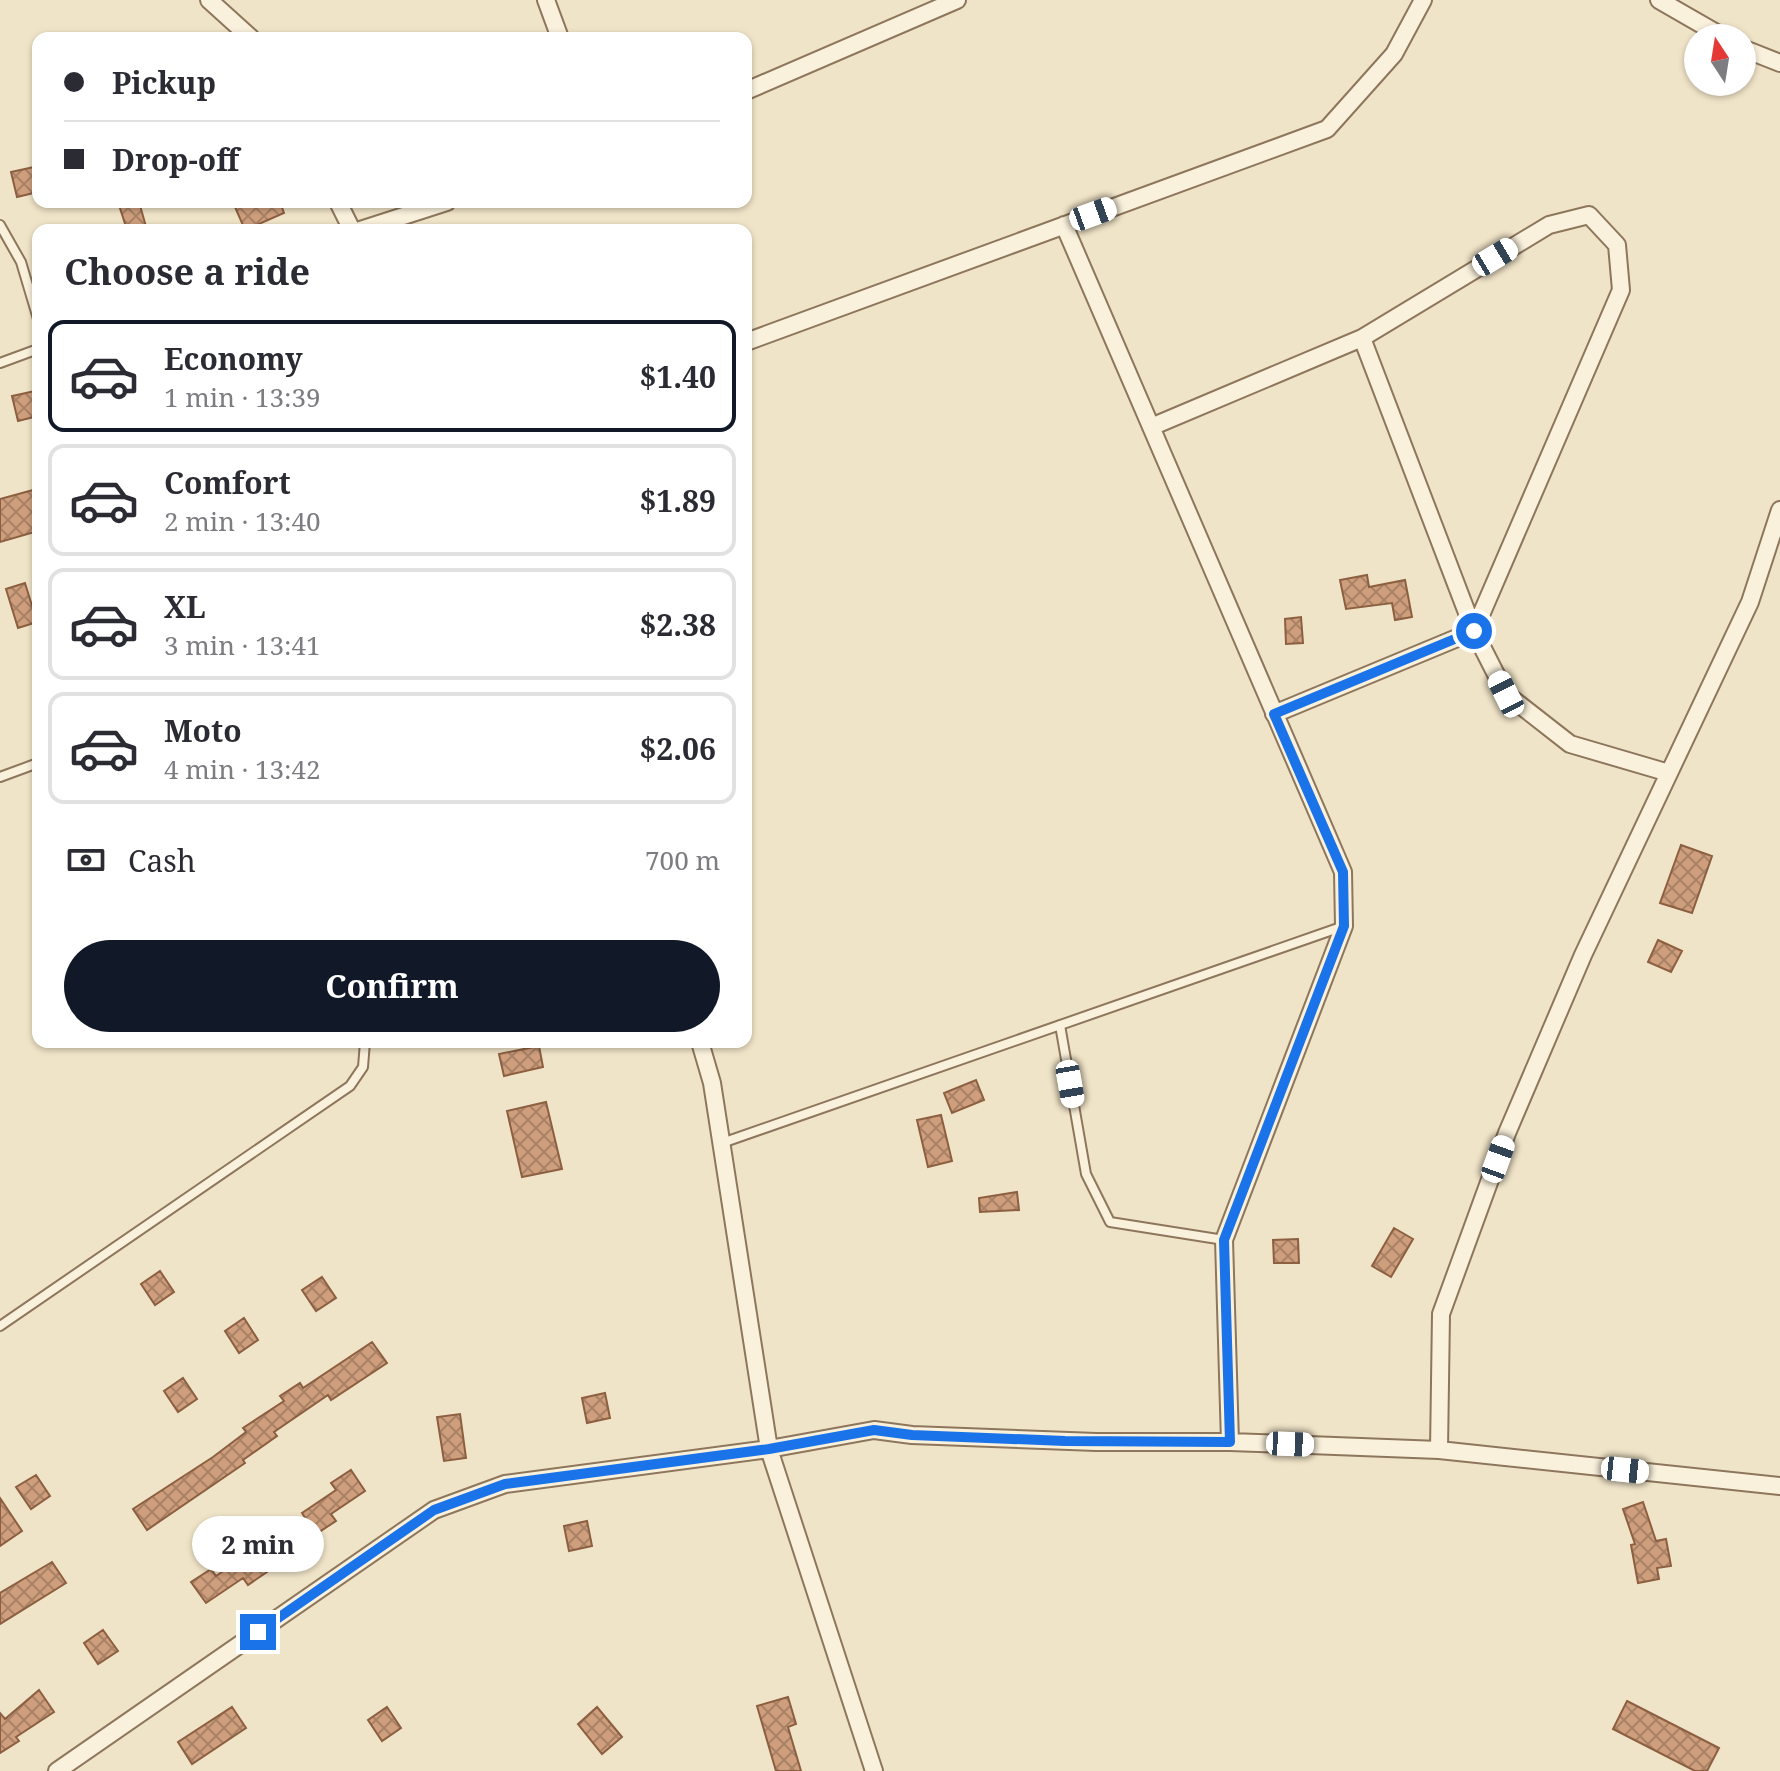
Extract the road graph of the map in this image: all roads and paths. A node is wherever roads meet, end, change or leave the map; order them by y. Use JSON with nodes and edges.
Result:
{"nodes":[{"id":1,"x":209,"y":0,"type":"edge"},
{"id":2,"x":546,"y":0,"type":"edge"},
{"id":3,"x":957,"y":0,"type":"edge"},
{"id":4,"x":1423,"y":0,"type":"edge"},
{"id":5,"x":1659,"y":0,"type":"edge"},
{"id":6,"x":1701,"y":24,"type":"edge"},
{"id":7,"x":244,"y":32,"type":"edge"},
{"id":8,"x":558,"y":32,"type":"edge"},
{"id":9,"x":1756,"y":54,"type":"edge"},
{"id":10,"x":1780,"y":63,"type":"edge"},
{"id":11,"x":752,"y":88,"type":"edge"},
{"id":12,"x":428,"y":208,"type":"edge"},
{"id":13,"x":379,"y":224,"type":"edge"},
{"id":14,"x":0,"y":225,"type":"edge"},
{"id":15,"x":1064,"y":225,"type":"junction"},
{"id":16,"x":32,"y":299,"type":"edge"},
{"id":17,"x":1362,"y":338,"type":"junction"},
{"id":18,"x":752,"y":340,"type":"edge"},
{"id":19,"x":32,"y":351,"type":"edge"},
{"id":20,"x":0,"y":363,"type":"edge"},
{"id":21,"x":1151,"y":427,"type":"junction"},
{"id":22,"x":1780,"y":510,"type":"edge"},
{"id":23,"x":1474,"y":631,"type":"junction"},
{"id":24,"x":1274,"y":714,"type":"junction"},
{"id":25,"x":32,"y":765,"type":"edge"},
{"id":26,"x":1669,"y":773,"type":"junction"},
{"id":27,"x":0,"y":777,"type":"edge"},
{"id":28,"x":1344,"y":926,"type":"junction"},
{"id":29,"x":1060,"y":1025,"type":"junction"},
{"id":30,"x":365,"y":1048,"type":"edge"},
{"id":31,"x":702,"y":1048,"type":"edge"},
{"id":32,"x":721,"y":1143,"type":"junction"},
{"id":33,"x":1224,"y":1240,"type":"junction"},
{"id":34,"x":0,"y":1326,"type":"edge"},
{"id":35,"x":1230,"y":1442,"type":"junction"},
{"id":36,"x":769,"y":1449,"type":"junction"},
{"id":37,"x":1439,"y":1450,"type":"junction"},
{"id":38,"x":1780,"y":1486,"type":"edge"},
{"id":39,"x":57,"y":1771,"type":"edge"},
{"id":40,"x":874,"y":1771,"type":"edge"}],
"edges":[{"from":1,"to":7,"type":"street"},
{"from":2,"to":8,"type":"street"},
{"from":3,"to":11,"type":"street"},
{"from":4,"to":15,"type":"street"},
{"from":5,"to":6,"type":"street"},
{"from":9,"to":10,"type":"street"},
{"from":12,"to":13,"type":"street"},
{"from":14,"to":16,"type":"lane"},
{"from":15,"to":18,"type":"street"},
{"from":15,"to":21,"type":"street"},
{"from":17,"to":21,"type":"street"},
{"from":17,"to":23,"type":"street"},
{"from":17,"to":23,"type":"street"},
{"from":19,"to":20,"type":"lane"},
{"from":21,"to":24,"type":"street"},
{"from":22,"to":26,"type":"street"},
{"from":23,"to":24,"type":"street"},
{"from":23,"to":26,"type":"street"},
{"from":24,"to":28,"type":"street"},
{"from":25,"to":27,"type":"lane"},
{"from":26,"to":37,"type":"street"},
{"from":28,"to":29,"type":"lane"},
{"from":28,"to":33,"type":"street"},
{"from":29,"to":32,"type":"lane"},
{"from":29,"to":33,"type":"lane"},
{"from":30,"to":34,"type":"lane"},
{"from":31,"to":32,"type":"street"},
{"from":32,"to":36,"type":"street"},
{"from":33,"to":35,"type":"street"},
{"from":35,"to":36,"type":"street"},
{"from":35,"to":37,"type":"street"},
{"from":36,"to":39,"type":"street"},
{"from":36,"to":40,"type":"street"},
{"from":37,"to":38,"type":"street"}]}
